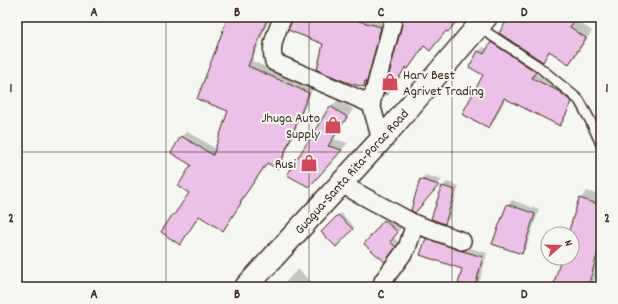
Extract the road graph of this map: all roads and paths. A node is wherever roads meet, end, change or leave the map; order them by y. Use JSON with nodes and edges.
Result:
{"nodes":[{"id":1,"x":283,"y":17,"type":"edge"},
{"id":2,"x":394,"y":17,"type":"edge"},
{"id":3,"x":482,"y":22,"type":"edge"},
{"id":4,"x":371,"y":104,"type":"junction"},
{"id":5,"x":381,"y":140,"type":"junction"},
{"id":6,"x":601,"y":144,"type":"edge"},
{"id":7,"x":341,"y":184,"type":"junction"},
{"id":8,"x":415,"y":224,"type":"junction"},
{"id":9,"x":462,"y":241,"type":"dead end"},
{"id":10,"x":246,"y":287,"type":"edge"},
{"id":11,"x":381,"y":287,"type":"edge"}],
"edges":[{"from":1,"to":4,"type":"street"},
{"from":2,"to":4,"type":"street"},
{"from":3,"to":5,"type":"main road","name":"Guagua-Santa Rita-Porac Road"},
{"from":3,"to":6,"type":"lane"},
{"from":4,"to":5,"type":"street"},
{"from":5,"to":7,"type":"main road","name":"Guagua-Santa Rita-Porac Road"},
{"from":7,"to":8,"type":"street"},
{"from":7,"to":10,"type":"main road","name":"Guagua-Santa Rita-Porac Road"},
{"from":8,"to":9,"type":"street"},
{"from":8,"to":11,"type":"street"}]}
